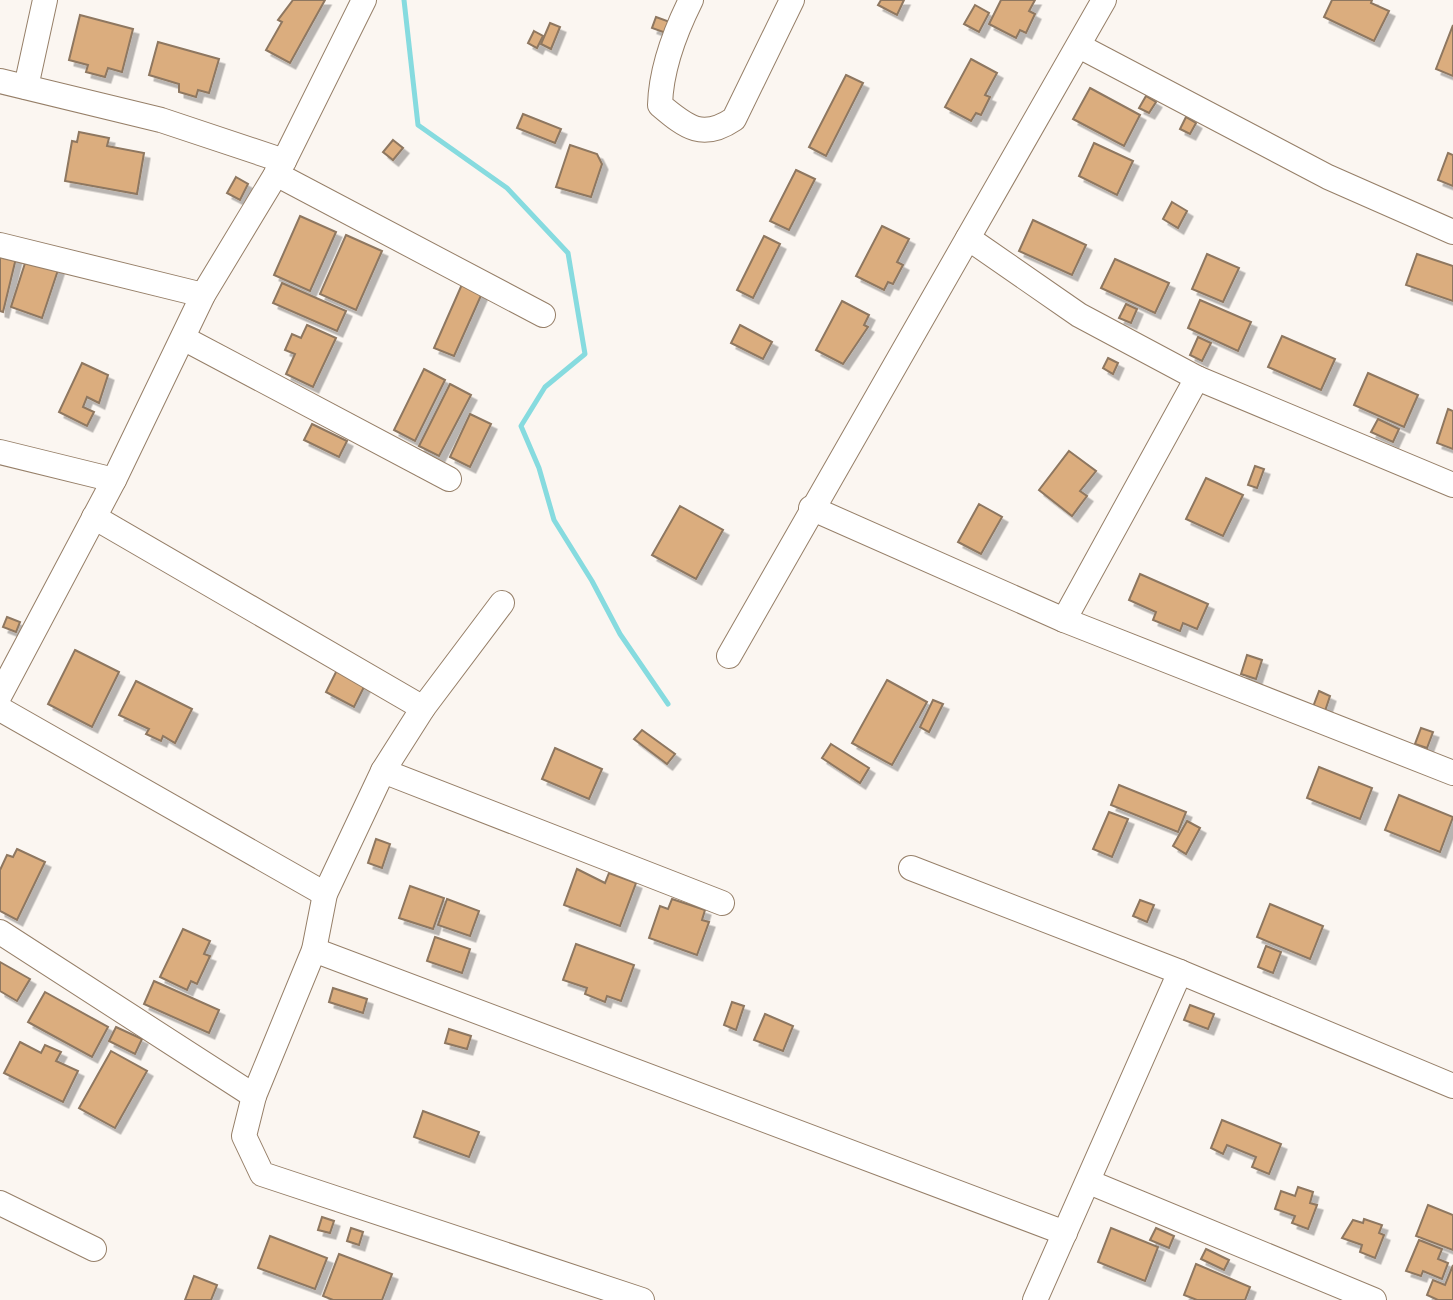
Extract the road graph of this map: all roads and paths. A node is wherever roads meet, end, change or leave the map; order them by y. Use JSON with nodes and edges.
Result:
{"nodes":[{"id":1,"x":45,"y":0,"type":"edge"},
{"id":2,"x":363,"y":0,"type":"edge"},
{"id":3,"x":691,"y":0,"type":"edge"},
{"id":4,"x":792,"y":0,"type":"edge"},
{"id":5,"x":1104,"y":0,"type":"edge"},
{"id":6,"x":1079,"y":46,"type":"junction"},
{"id":7,"x":0,"y":81,"type":"edge"},
{"id":8,"x":26,"y":87,"type":"junction"},
{"id":9,"x":280,"y":167,"type":"junction"},
{"id":10,"x":1453,"y":232,"type":"edge"},
{"id":11,"x":968,"y":238,"type":"junction"},
{"id":12,"x":0,"y":245,"type":"edge"},
{"id":13,"x":203,"y":295,"type":"junction"},
{"id":14,"x":543,"y":315,"type":"dead end"},
{"id":15,"x":183,"y":338,"type":"junction"},
{"id":16,"x":1197,"y":378,"type":"junction"},
{"id":17,"x":0,"y":452,"type":"edge"},
{"id":18,"x":449,"y":479,"type":"dead end"},
{"id":19,"x":114,"y":480,"type":"junction"},
{"id":20,"x":1453,"y":485,"type":"edge"},
{"id":21,"x":811,"y":508,"type":"junction"},
{"id":22,"x":94,"y":517,"type":"junction"},
{"id":23,"x":502,"y":603,"type":"dead end"},
{"id":24,"x":1064,"y":620,"type":"junction"},
{"id":25,"x":729,"y":656,"type":"dead end"},
{"id":26,"x":3,"y":685,"type":"edge"},
{"id":27,"x":423,"y":708,"type":"junction"},
{"id":28,"x":0,"y":709,"type":"edge"},
{"id":29,"x":383,"y":771,"type":"junction"},
{"id":30,"x":1453,"y":773,"type":"edge"},
{"id":31,"x":911,"y":868,"type":"dead end"},
{"id":32,"x":325,"y":894,"type":"junction"},
{"id":33,"x":722,"y":903,"type":"dead end"},
{"id":34,"x":0,"y":932,"type":"edge"},
{"id":35,"x":314,"y":950,"type":"junction"},
{"id":36,"x":1180,"y":972,"type":"junction"},
{"id":37,"x":1453,"y":1086,"type":"edge"},
{"id":38,"x":254,"y":1096,"type":"junction"},
{"id":39,"x":1089,"y":1182,"type":"junction"},
{"id":40,"x":0,"y":1203,"type":"edge"},
{"id":41,"x":1065,"y":1233,"type":"junction"},
{"id":42,"x":94,"y":1249,"type":"dead end"},
{"id":43,"x":642,"y":1300,"type":"edge"},
{"id":44,"x":1035,"y":1300,"type":"edge"},
{"id":45,"x":1374,"y":1300,"type":"edge"}],
"edges":[{"from":1,"to":8,"type":"street"},
{"from":2,"to":9,"type":"street"},
{"from":3,"to":4,"type":"street"},
{"from":5,"to":6,"type":"street"},
{"from":6,"to":10,"type":"street"},
{"from":6,"to":11,"type":"street"},
{"from":7,"to":8,"type":"street"},
{"from":8,"to":9,"type":"street"},
{"from":9,"to":13,"type":"street"},
{"from":9,"to":14,"type":"street"},
{"from":11,"to":16,"type":"street"},
{"from":11,"to":21,"type":"street"},
{"from":12,"to":13,"type":"street"},
{"from":13,"to":15,"type":"street"},
{"from":15,"to":18,"type":"street"},
{"from":15,"to":19,"type":"street"},
{"from":16,"to":20,"type":"street"},
{"from":16,"to":24,"type":"street"},
{"from":17,"to":19,"type":"street"},
{"from":19,"to":22,"type":"street"},
{"from":21,"to":24,"type":"street"},
{"from":21,"to":25,"type":"street"},
{"from":22,"to":26,"type":"street"},
{"from":22,"to":27,"type":"street"},
{"from":23,"to":27,"type":"street"},
{"from":24,"to":30,"type":"street"},
{"from":27,"to":29,"type":"street"},
{"from":28,"to":32,"type":"street"},
{"from":29,"to":32,"type":"street"},
{"from":29,"to":33,"type":"street"},
{"from":31,"to":36,"type":"street"},
{"from":32,"to":35,"type":"street"},
{"from":34,"to":38,"type":"street"},
{"from":35,"to":38,"type":"street"},
{"from":35,"to":41,"type":"street"},
{"from":36,"to":37,"type":"street"},
{"from":36,"to":39,"type":"street"},
{"from":38,"to":43,"type":"street"},
{"from":39,"to":41,"type":"street"},
{"from":39,"to":45,"type":"street"},
{"from":40,"to":42,"type":"street"},
{"from":41,"to":44,"type":"street"}]}
